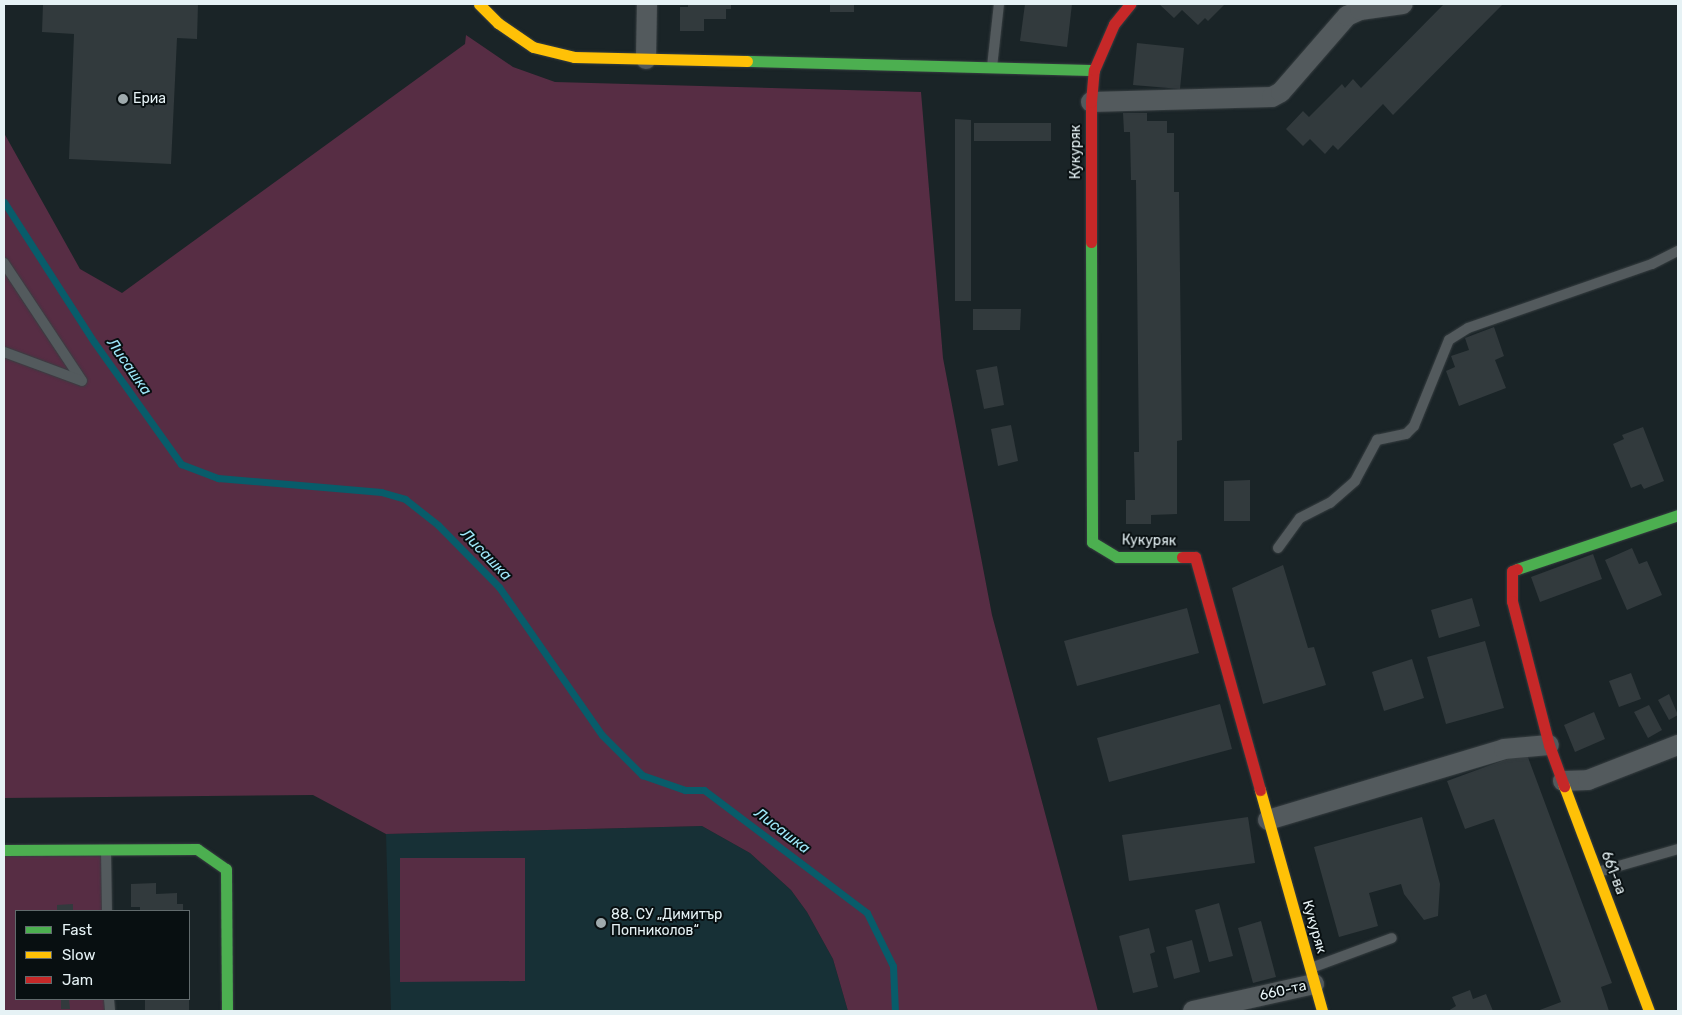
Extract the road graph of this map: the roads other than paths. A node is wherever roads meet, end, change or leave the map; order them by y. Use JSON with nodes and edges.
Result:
{"nodes":[{"id":1,"x":479,"y":4,"type":"edge"},
{"id":2,"x":647,"y":4,"type":"edge"},
{"id":3,"x":999,"y":4,"type":"edge"},
{"id":4,"x":1130,"y":4,"type":"edge"},
{"id":5,"x":1403,"y":4,"type":"edge"},
{"id":6,"x":646,"y":59,"type":"junction"},
{"id":7,"x":992,"y":67,"type":"junction"},
{"id":8,"x":1094,"y":70,"type":"junction"},
{"id":9,"x":1091,"y":102,"type":"junction"},
{"id":10,"x":1678,"y":251,"type":"edge"},
{"id":11,"x":4,"y":263,"type":"edge"},
{"id":12,"x":4,"y":352,"type":"edge"},
{"id":13,"x":1678,"y":515,"type":"edge"},
{"id":14,"x":1278,"y":548,"type":"dead end"},
{"id":15,"x":1549,"y":745,"type":"junction"},
{"id":16,"x":1678,"y":745,"type":"edge"},
{"id":17,"x":1563,"y":781,"type":"junction"},
{"id":18,"x":1268,"y":820,"type":"junction"},
{"id":19,"x":4,"y":850,"type":"edge"},
{"id":20,"x":106,"y":850,"type":"junction"},
{"id":21,"x":1678,"y":850,"type":"edge"},
{"id":22,"x":1597,"y":873,"type":"junction"},
{"id":23,"x":107,"y":910,"type":"edge"},
{"id":24,"x":1392,"y":938,"type":"dead end"},
{"id":25,"x":1312,"y":976,"type":"junction"},
{"id":26,"x":226,"y":1011,"type":"edge"},
{"id":27,"x":1194,"y":1011,"type":"edge"},
{"id":28,"x":1322,"y":1011,"type":"edge"},
{"id":29,"x":1649,"y":1011,"type":"edge"}],
"edges":[{"from":1,"to":6,"type":"street"},
{"from":2,"to":6,"type":"street"},
{"from":3,"to":7,"type":"lane"},
{"from":4,"to":8,"type":"street","name":"Кукуряк"},
{"from":5,"to":9,"type":"street"},
{"from":6,"to":7,"type":"street"},
{"from":7,"to":8,"type":"street"},
{"from":8,"to":9,"type":"street","name":"Кукуряк"},
{"from":9,"to":18,"type":"street","name":"Кукуряк"},
{"from":10,"to":14,"type":"lane"},
{"from":11,"to":12,"type":"lane"},
{"from":13,"to":15,"type":"street","name":"661-ва"},
{"from":15,"to":17,"type":"street","name":"661-ва"},
{"from":15,"to":18,"type":"street"},
{"from":16,"to":17,"type":"street"},
{"from":17,"to":22,"type":"street","name":"661-ва"},
{"from":18,"to":25,"type":"street","name":"Кукуряк"},
{"from":19,"to":20,"type":"street"},
{"from":20,"to":23,"type":"lane"},
{"from":20,"to":26,"type":"street"},
{"from":21,"to":22,"type":"lane"},
{"from":22,"to":29,"type":"street","name":"661-ва"},
{"from":24,"to":25,"type":"lane"},
{"from":25,"to":27,"type":"street","name":"660-та"},
{"from":25,"to":28,"type":"street","name":"Кукуряк"}]}
